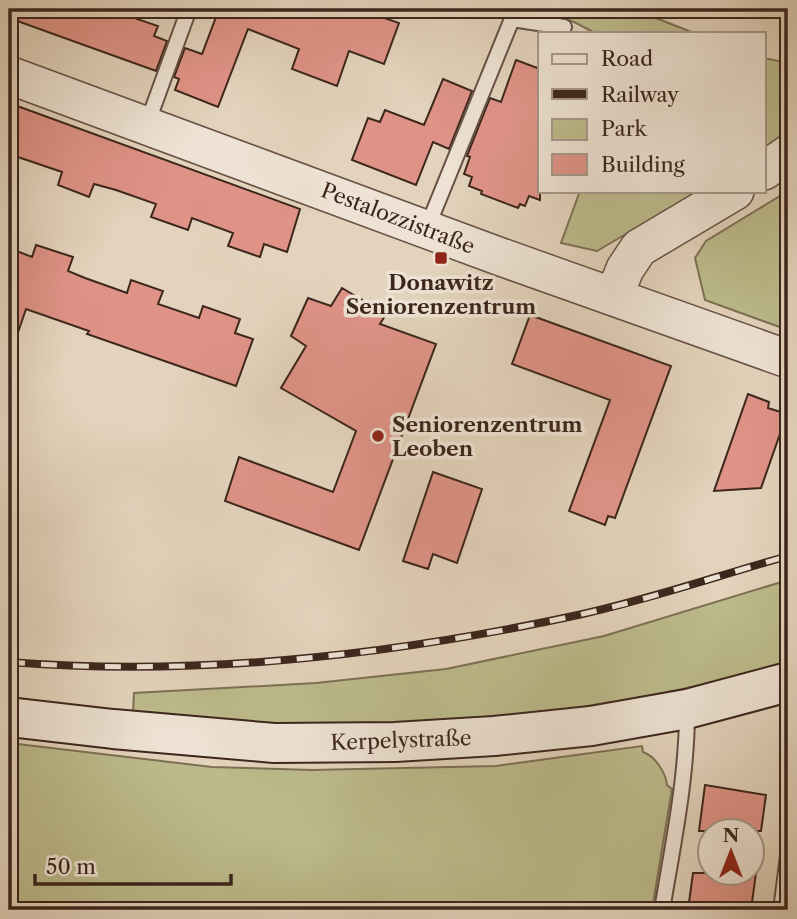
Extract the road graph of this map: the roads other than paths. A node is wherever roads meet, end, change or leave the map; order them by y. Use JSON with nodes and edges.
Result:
{"nodes":[{"id":1,"x":189,"y":9,"type":"edge"},
{"id":2,"x":564,"y":27,"type":"dead end"},
{"id":3,"x":9,"y":75,"type":"edge"},
{"id":4,"x":147,"y":125,"type":"junction"},
{"id":5,"x":788,"y":154,"type":"edge"},
{"id":6,"x":766,"y":170,"type":"edge"},
{"id":7,"x":733,"y":192,"type":"edge"},
{"id":8,"x":427,"y":229,"type":"junction"},
{"id":9,"x":614,"y":296,"type":"junction"},
{"id":10,"x":788,"y":359,"type":"edge"},
{"id":11,"x":788,"y":681,"type":"edge"},
{"id":12,"x":687,"y":709,"type":"junction"},
{"id":13,"x":9,"y":717,"type":"edge"},
{"id":14,"x":788,"y":856,"type":"edge"},
{"id":15,"x":662,"y":910,"type":"edge"},
{"id":16,"x":781,"y":910,"type":"edge"}],
"edges":[{"from":1,"to":4,"type":"lane"},
{"from":2,"to":8,"type":"lane"},
{"from":3,"to":4,"type":"street","name":"Pestalozzistraße"},
{"from":4,"to":8,"type":"street","name":"Pestalozzistraße"},
{"from":5,"to":6,"type":"street"},
{"from":7,"to":9,"type":"street"},
{"from":8,"to":9,"type":"street","name":"Pestalozzistraße"},
{"from":9,"to":10,"type":"street","name":"Pestalozzistraße"},
{"from":11,"to":12,"type":"main road","name":"Kerpelystraße"},
{"from":12,"to":13,"type":"main road","name":"Kerpelystraße"},
{"from":12,"to":15,"type":"lane"},
{"from":14,"to":16,"type":"lane"}]}
